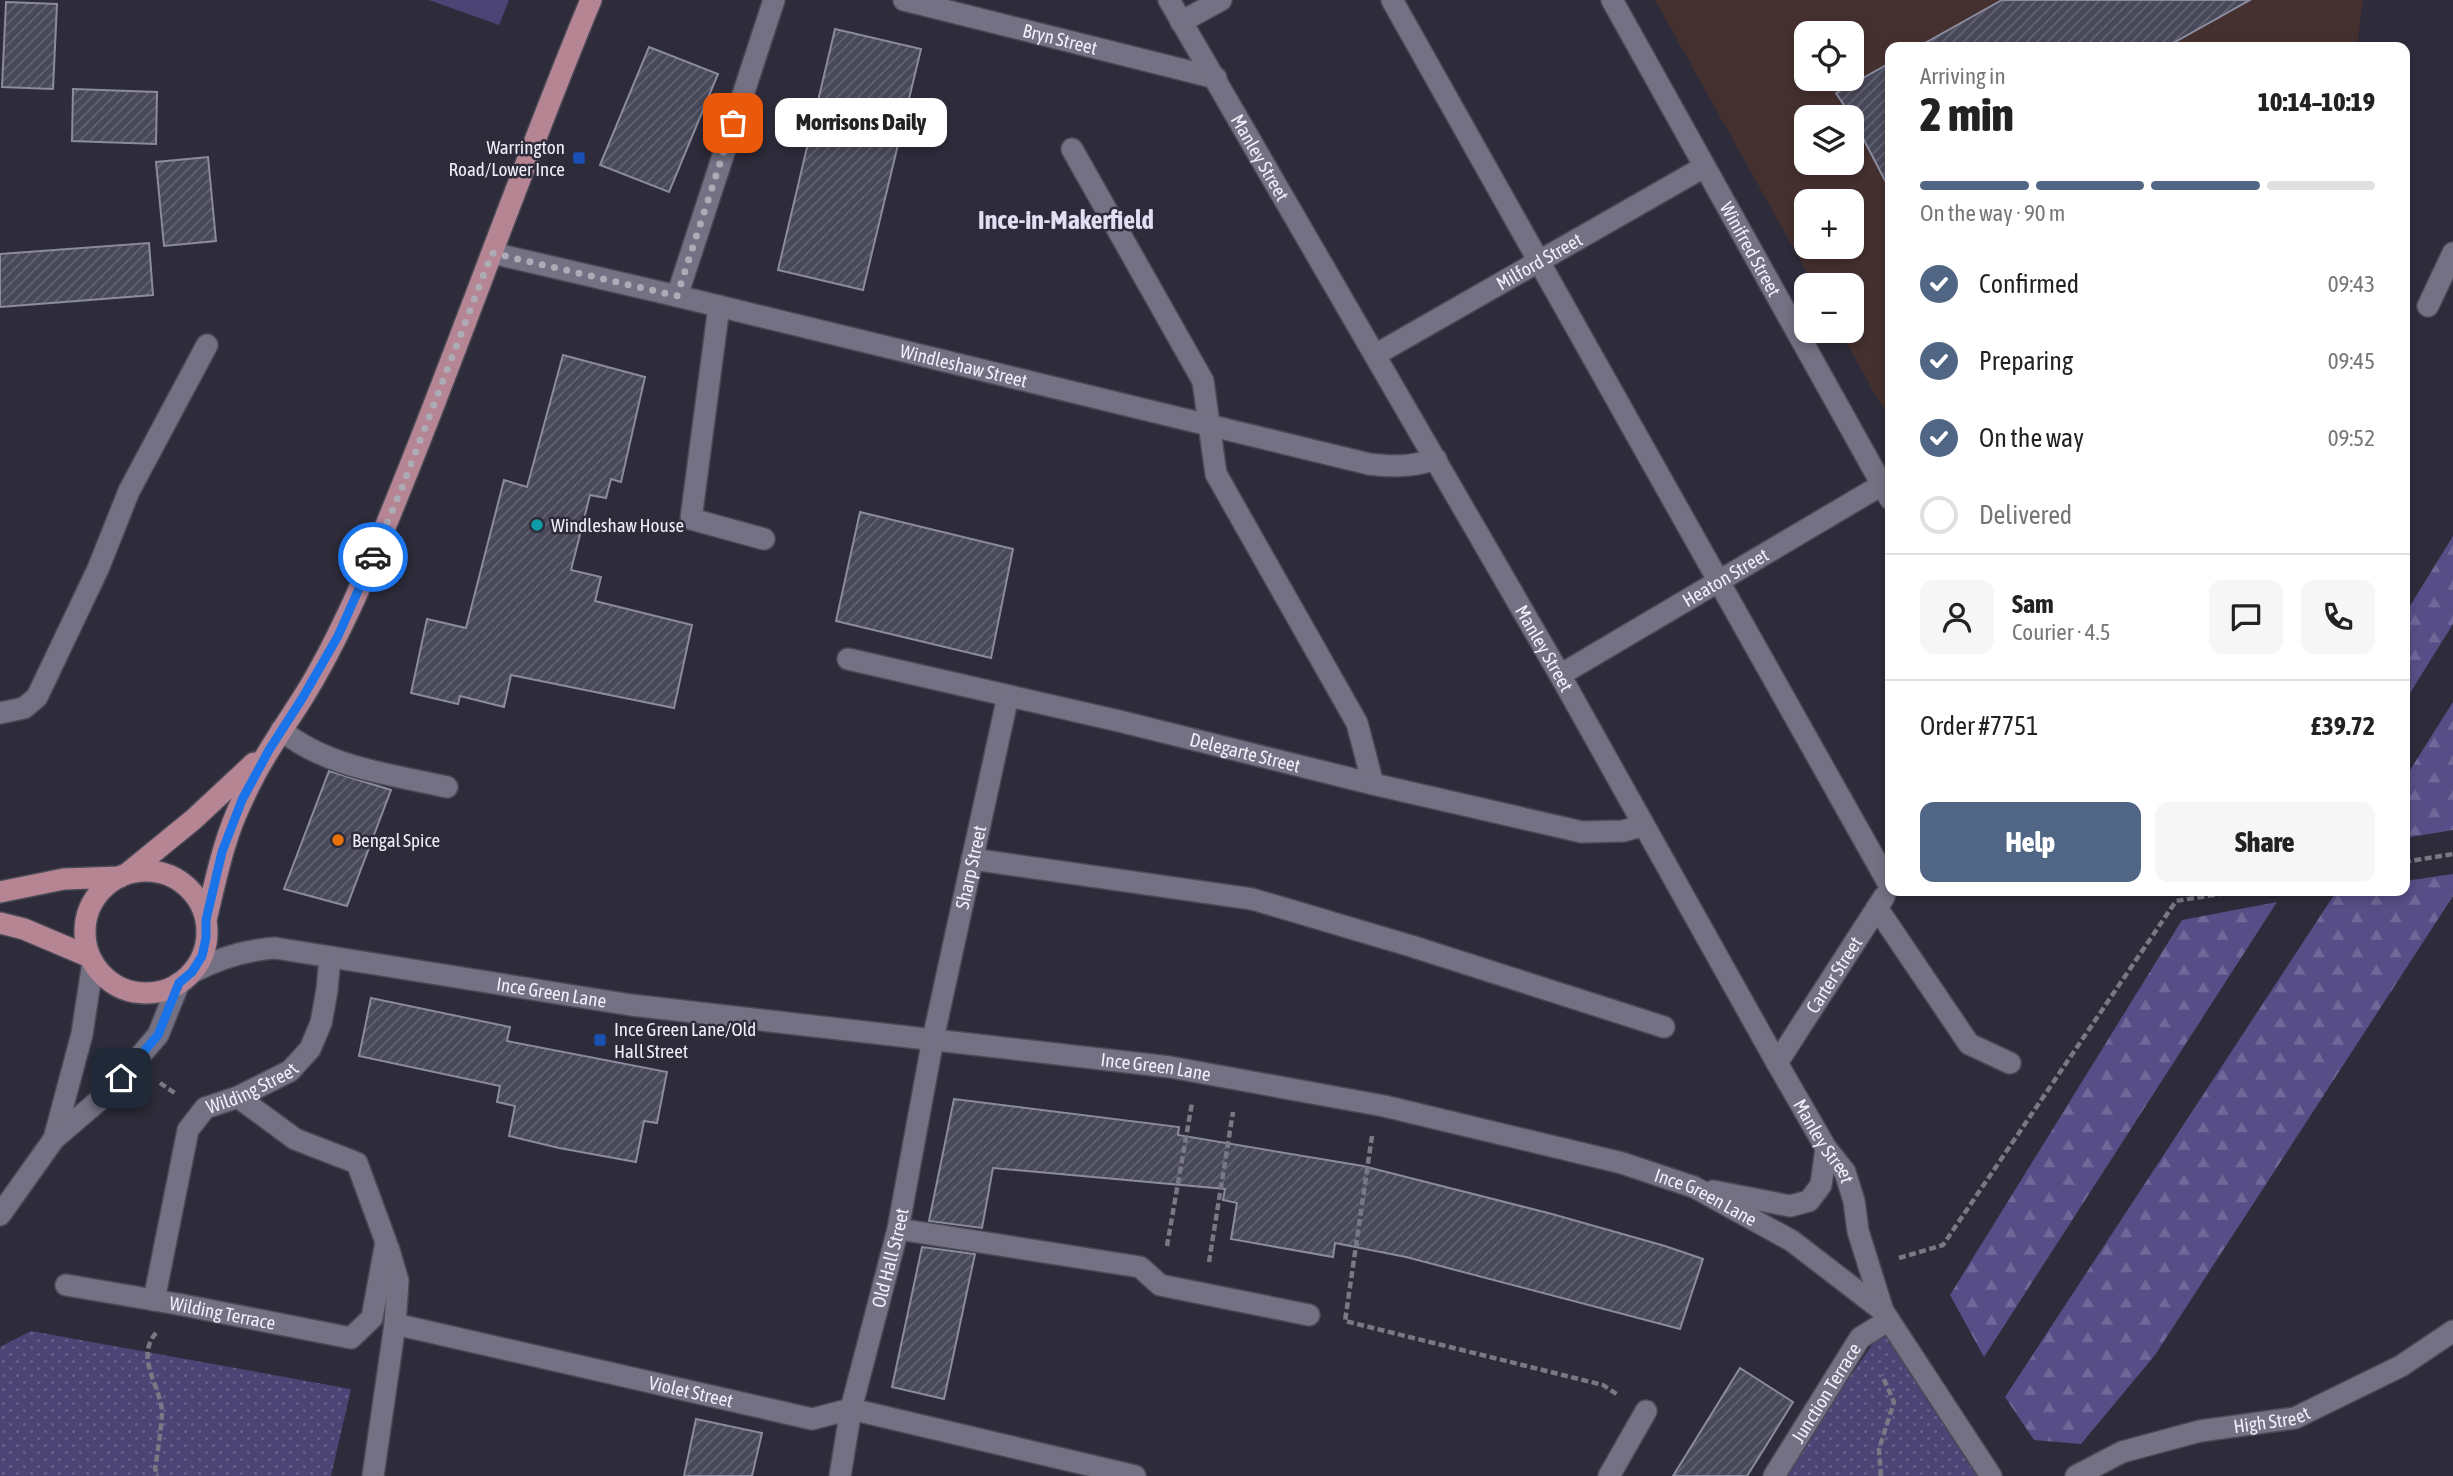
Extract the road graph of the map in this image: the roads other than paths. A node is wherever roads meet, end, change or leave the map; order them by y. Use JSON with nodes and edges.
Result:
{"nodes":[{"id":1,"x":592,"y":0,"type":"edge"},
{"id":2,"x":774,"y":0,"type":"edge"},
{"id":3,"x":904,"y":0,"type":"edge"},
{"id":4,"x":1169,"y":0,"type":"edge"},
{"id":5,"x":1221,"y":0,"type":"edge"},
{"id":6,"x":1392,"y":0,"type":"edge"},
{"id":7,"x":1612,"y":0,"type":"edge"},
{"id":8,"x":1181,"y":22,"type":"junction"},
{"id":9,"x":1216,"y":78,"type":"junction"},
{"id":10,"x":1072,"y":149,"type":"dead end"},
{"id":11,"x":1704,"y":167,"type":"junction"},
{"id":12,"x":492,"y":253,"type":"junction"},
{"id":13,"x":2453,"y":253,"type":"edge"},
{"id":14,"x":1539,"y":261,"type":"junction"},
{"id":15,"x":677,"y":296,"type":"junction"},
{"id":16,"x":719,"y":306,"type":"junction"},
{"id":17,"x":2428,"y":306,"type":"dead end"},
{"id":18,"x":207,"y":345,"type":"dead end"},
{"id":19,"x":1375,"y":355,"type":"junction"},
{"id":20,"x":1210,"y":425,"type":"junction"},
{"id":21,"x":1436,"y":459,"type":"junction"},
{"id":22,"x":1885,"y":484,"type":"edge"},
{"id":23,"x":1885,"y":489,"type":"edge"},
{"id":24,"x":764,"y":539,"type":"dead end"},
{"id":25,"x":1718,"y":580,"type":"junction"},
{"id":26,"x":848,"y":659,"type":"dead end"},
{"id":27,"x":1560,"y":675,"type":"junction"},
{"id":28,"x":1008,"y":696,"type":"junction"},
{"id":29,"x":0,"y":713,"type":"edge"},
{"id":30,"x":281,"y":730,"type":"junction"},
{"id":31,"x":269,"y":750,"type":"junction"},
{"id":32,"x":1373,"y":785,"type":"junction"},
{"id":33,"x":447,"y":787,"type":"dead end"},
{"id":34,"x":1642,"y":826,"type":"junction"},
{"id":35,"x":972,"y":859,"type":"junction"},
{"id":36,"x":123,"y":875,"type":"junction"},
{"id":37,"x":1885,"y":878,"type":"edge"},
{"id":38,"x":0,"y":892,"type":"edge"},
{"id":39,"x":1885,"y":895,"type":"edge"},
{"id":40,"x":1877,"y":908,"type":"junction"},
{"id":41,"x":206,"y":920,"type":"junction"},
{"id":42,"x":0,"y":923,"type":"edge"},
{"id":43,"x":330,"y":957,"type":"junction"},
{"id":44,"x":91,"y":959,"type":"junction"},
{"id":45,"x":186,"y":978,"type":"junction"},
{"id":46,"x":1664,"y":1027,"type":"dead end"},
{"id":47,"x":933,"y":1039,"type":"junction"},
{"id":48,"x":1777,"y":1063,"type":"junction"},
{"id":49,"x":2010,"y":1063,"type":"dead end"},
{"id":50,"x":238,"y":1097,"type":"junction"},
{"id":51,"x":54,"y":1139,"type":"junction"},
{"id":52,"x":1826,"y":1148,"type":"junction"},
{"id":53,"x":1694,"y":1187,"type":"junction"},
{"id":54,"x":0,"y":1215,"type":"edge"},
{"id":55,"x":898,"y":1229,"type":"junction"},
{"id":56,"x":386,"y":1242,"type":"junction"},
{"id":57,"x":66,"y":1285,"type":"dead end"},
{"id":58,"x":154,"y":1300,"type":"junction"},
{"id":59,"x":1309,"y":1315,"type":"dead end"},
{"id":60,"x":1886,"y":1316,"type":"junction"},
{"id":61,"x":396,"y":1324,"type":"junction"},
{"id":62,"x":2453,"y":1331,"type":"edge"},
{"id":63,"x":851,"y":1409,"type":"junction"},
{"id":64,"x":1646,"y":1412,"type":"road end"},
{"id":65,"x":373,"y":1476,"type":"edge"},
{"id":66,"x":840,"y":1476,"type":"edge"},
{"id":67,"x":1135,"y":1476,"type":"edge"},
{"id":68,"x":1609,"y":1476,"type":"edge"},
{"id":69,"x":1774,"y":1476,"type":"edge"},
{"id":70,"x":1991,"y":1476,"type":"edge"},
{"id":71,"x":2076,"y":1476,"type":"edge"}],
"edges":[{"from":1,"to":12,"type":"main road"},
{"from":2,"to":15,"type":"street"},
{"from":3,"to":9,"type":"street","name":"Bryn Street"},
{"from":4,"to":8,"type":"street","name":"Manley Street"},
{"from":5,"to":8,"type":"street"},
{"from":6,"to":14,"type":"street"},
{"from":7,"to":11,"type":"street","name":"Winifred Street"},
{"from":8,"to":9,"type":"street","name":"Manley Street"},
{"from":9,"to":19,"type":"street","name":"Manley Street"},
{"from":10,"to":20,"type":"street"},
{"from":11,"to":14,"type":"street","name":"Milford Street"},
{"from":11,"to":22,"type":"street","name":"Winifred Street"},
{"from":12,"to":15,"type":"street","name":"Windleshaw Street"},
{"from":12,"to":30,"type":"main road"},
{"from":13,"to":17,"type":"street"},
{"from":14,"to":19,"type":"street","name":"Milford Street"},
{"from":14,"to":25,"type":"street"},
{"from":15,"to":16,"type":"street","name":"Windleshaw Street"},
{"from":16,"to":20,"type":"street","name":"Windleshaw Street"},
{"from":16,"to":24,"type":"street"},
{"from":18,"to":29,"type":"street"},
{"from":19,"to":21,"type":"street","name":"Manley Street"},
{"from":20,"to":21,"type":"street","name":"Windleshaw Street"},
{"from":20,"to":32,"type":"street"},
{"from":21,"to":27,"type":"street","name":"Manley Street"},
{"from":23,"to":25,"type":"street","name":"Heaton Street"},
{"from":25,"to":27,"type":"street","name":"Heaton Street"},
{"from":25,"to":37,"type":"street"},
{"from":26,"to":28,"type":"street","name":"Delegarte Street"},
{"from":27,"to":34,"type":"street","name":"Manley Street"},
{"from":28,"to":32,"type":"street","name":"Delegarte Street"},
{"from":28,"to":35,"type":"street","name":"Sharp Street"},
{"from":30,"to":31,"type":"main road"},
{"from":30,"to":33,"type":"street"},
{"from":31,"to":36,"type":"main road"},
{"from":31,"to":41,"type":"main road"},
{"from":32,"to":34,"type":"street","name":"Delegarte Street"},
{"from":34,"to":48,"type":"street","name":"Manley Street"},
{"from":35,"to":46,"type":"street"},
{"from":35,"to":47,"type":"street","name":"Sharp Street"},
{"from":36,"to":38,"type":"main road"},
{"from":36,"to":41,"type":"main road"},
{"from":36,"to":44,"type":"main road"},
{"from":39,"to":40,"type":"street","name":"Carter Street"},
{"from":40,"to":48,"type":"street","name":"Carter Street"},
{"from":40,"to":49,"type":"street"},
{"from":41,"to":45,"type":"main road"},
{"from":42,"to":44,"type":"main road"},
{"from":43,"to":45,"type":"street","name":"Ince Green Lane"},
{"from":43,"to":47,"type":"street","name":"Ince Green Lane"},
{"from":43,"to":50,"type":"street","name":"Wilding Street"},
{"from":44,"to":45,"type":"main road"},
{"from":44,"to":51,"type":"street"},
{"from":45,"to":51,"type":"street"},
{"from":47,"to":53,"type":"street","name":"Ince Green Lane"},
{"from":47,"to":55,"type":"street","name":"Old Hall Street"},
{"from":48,"to":52,"type":"street","name":"Manley Street"},
{"from":50,"to":56,"type":"street"},
{"from":50,"to":58,"type":"street","name":"Wilding Street"},
{"from":51,"to":54,"type":"street"},
{"from":52,"to":53,"type":"street"},
{"from":52,"to":60,"type":"street","name":"Manley Street"},
{"from":53,"to":60,"type":"street","name":"Ince Green Lane"},
{"from":55,"to":59,"type":"street"},
{"from":55,"to":63,"type":"street","name":"Old Hall Street"},
{"from":56,"to":58,"type":"street","name":"Wilding Terrace"},
{"from":56,"to":61,"type":"street"},
{"from":57,"to":58,"type":"street","name":"Wilding Terrace"},
{"from":60,"to":69,"type":"street","name":"Junction Terrace"},
{"from":60,"to":70,"type":"street","name":"Ince Green Lane"},
{"from":61,"to":63,"type":"street","name":"Violet Street"},
{"from":61,"to":65,"type":"street"},
{"from":62,"to":71,"type":"street","name":"High Street"},
{"from":63,"to":66,"type":"street","name":"Old Hall Street"},
{"from":63,"to":67,"type":"street","name":"Violet Street"},
{"from":64,"to":68,"type":"street"}]}
